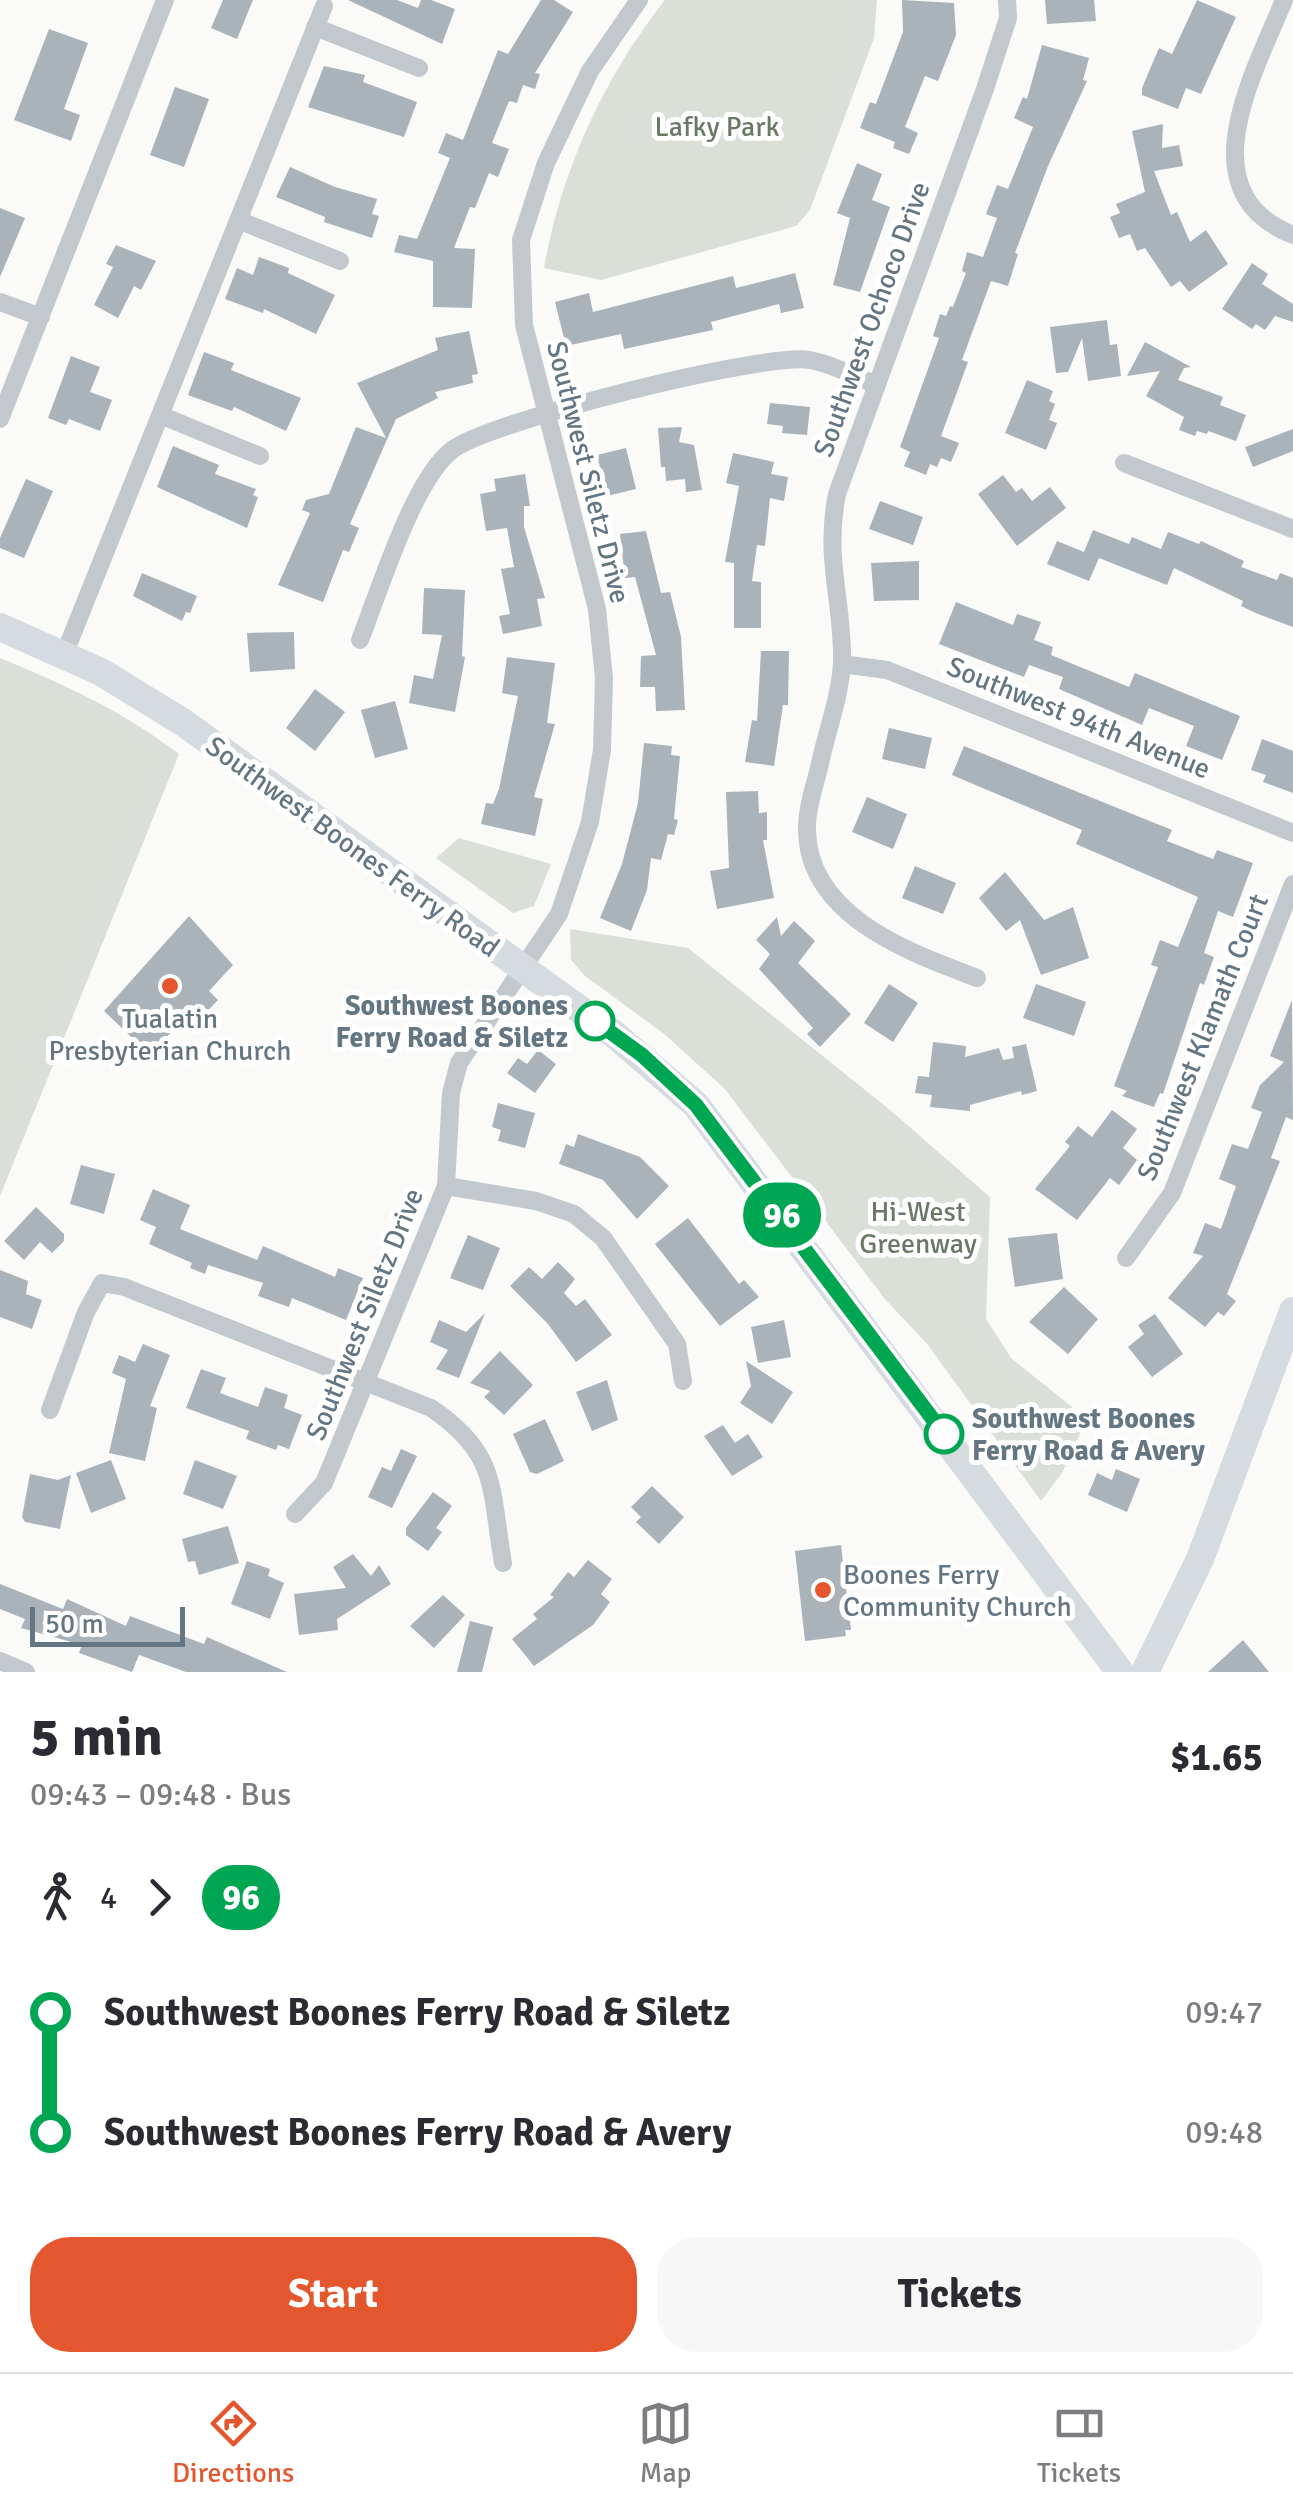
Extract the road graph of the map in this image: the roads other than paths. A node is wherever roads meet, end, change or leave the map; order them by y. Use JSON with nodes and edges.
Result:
{"nodes":[{"id":1,"x":165,"y":0,"type":"edge"},
{"id":2,"x":639,"y":0,"type":"edge"},
{"id":3,"x":1006,"y":0,"type":"edge"},
{"id":4,"x":1284,"y":0,"type":"edge"},
{"id":5,"x":324,"y":6,"type":"dead end"},
{"id":6,"x":315,"y":27,"type":"junction"},
{"id":7,"x":419,"y":68,"type":"dead end"},
{"id":8,"x":238,"y":220,"type":"junction"},
{"id":9,"x":1293,"y":235,"type":"edge"},
{"id":10,"x":340,"y":261,"type":"dead end"},
{"id":11,"x":0,"y":302,"type":"edge"},
{"id":12,"x":41,"y":317,"type":"junction"},
{"id":13,"x":874,"y":384,"type":"junction"},
{"id":14,"x":550,"y":411,"type":"junction"},
{"id":15,"x":160,"y":415,"type":"junction"},
{"id":16,"x":0,"y":418,"type":"edge"},
{"id":17,"x":260,"y":456,"type":"dead end"},
{"id":18,"x":1124,"y":462,"type":"dead end"},
{"id":19,"x":1293,"y":529,"type":"edge"},
{"id":20,"x":0,"y":626,"type":"edge"},
{"id":21,"x":360,"y":640,"type":"dead end"},
{"id":22,"x":64,"y":654,"type":"junction"},
{"id":23,"x":842,"y":664,"type":"junction"},
{"id":24,"x":1293,"y":833,"type":"edge"},
{"id":25,"x":1293,"y":884,"type":"edge"},
{"id":26,"x":523,"y":970,"type":"junction"},
{"id":27,"x":977,"y":978,"type":"dead end"},
{"id":28,"x":446,"y":1186,"type":"junction"},
{"id":29,"x":1126,"y":1258,"type":"dead end"},
{"id":30,"x":1293,"y":1311,"type":"edge"},
{"id":31,"x":683,"y":1381,"type":"dead end"},
{"id":32,"x":368,"y":1383,"type":"junction"},
{"id":33,"x":50,"y":1410,"type":"dead end"},
{"id":34,"x":295,"y":1514,"type":"dead end"},
{"id":35,"x":503,"y":1563,"type":"dead end"},
{"id":36,"x":0,"y":1662,"type":"edge"},
{"id":37,"x":26,"y":1672,"type":"edge"},
{"id":38,"x":1120,"y":1672,"type":"edge"},
{"id":39,"x":1145,"y":1672,"type":"edge"}],
"edges":[{"from":1,"to":12,"type":"street"},
{"from":2,"to":14,"type":"street","name":"Southwest Siletz Drive"},
{"from":3,"to":13,"type":"street","name":"Southwest Ochoco Drive"},
{"from":4,"to":9,"type":"street"},
{"from":5,"to":6,"type":"street"},
{"from":6,"to":7,"type":"street"},
{"from":6,"to":8,"type":"street"},
{"from":8,"to":10,"type":"street"},
{"from":8,"to":15,"type":"street"},
{"from":11,"to":12,"type":"street"},
{"from":12,"to":16,"type":"street"},
{"from":13,"to":14,"type":"street"},
{"from":13,"to":23,"type":"street","name":"Southwest Ochoco Drive"},
{"from":14,"to":21,"type":"street"},
{"from":14,"to":26,"type":"street","name":"Southwest Siletz Drive"},
{"from":15,"to":17,"type":"street"},
{"from":15,"to":22,"type":"street"},
{"from":18,"to":19,"type":"street"},
{"from":20,"to":22,"type":"main road","name":"Southwest Boones Ferry Road"},
{"from":22,"to":26,"type":"main road","name":"Southwest Boones Ferry Road"},
{"from":23,"to":24,"type":"street","name":"Southwest 94th Avenue"},
{"from":23,"to":27,"type":"street","name":"Southwest Ochoco Drive"},
{"from":25,"to":29,"type":"street","name":"Southwest Klamath Court"},
{"from":26,"to":28,"type":"street","name":"Southwest Siletz Drive"},
{"from":26,"to":38,"type":"main road","name":"Southwest Boones Ferry Road"},
{"from":28,"to":31,"type":"street"},
{"from":28,"to":32,"type":"street","name":"Southwest Siletz Drive"},
{"from":30,"to":39,"type":"main road"},
{"from":32,"to":33,"type":"street"},
{"from":32,"to":34,"type":"street","name":"Southwest Siletz Drive"},
{"from":32,"to":35,"type":"street"},
{"from":36,"to":37,"type":"street"}]}
